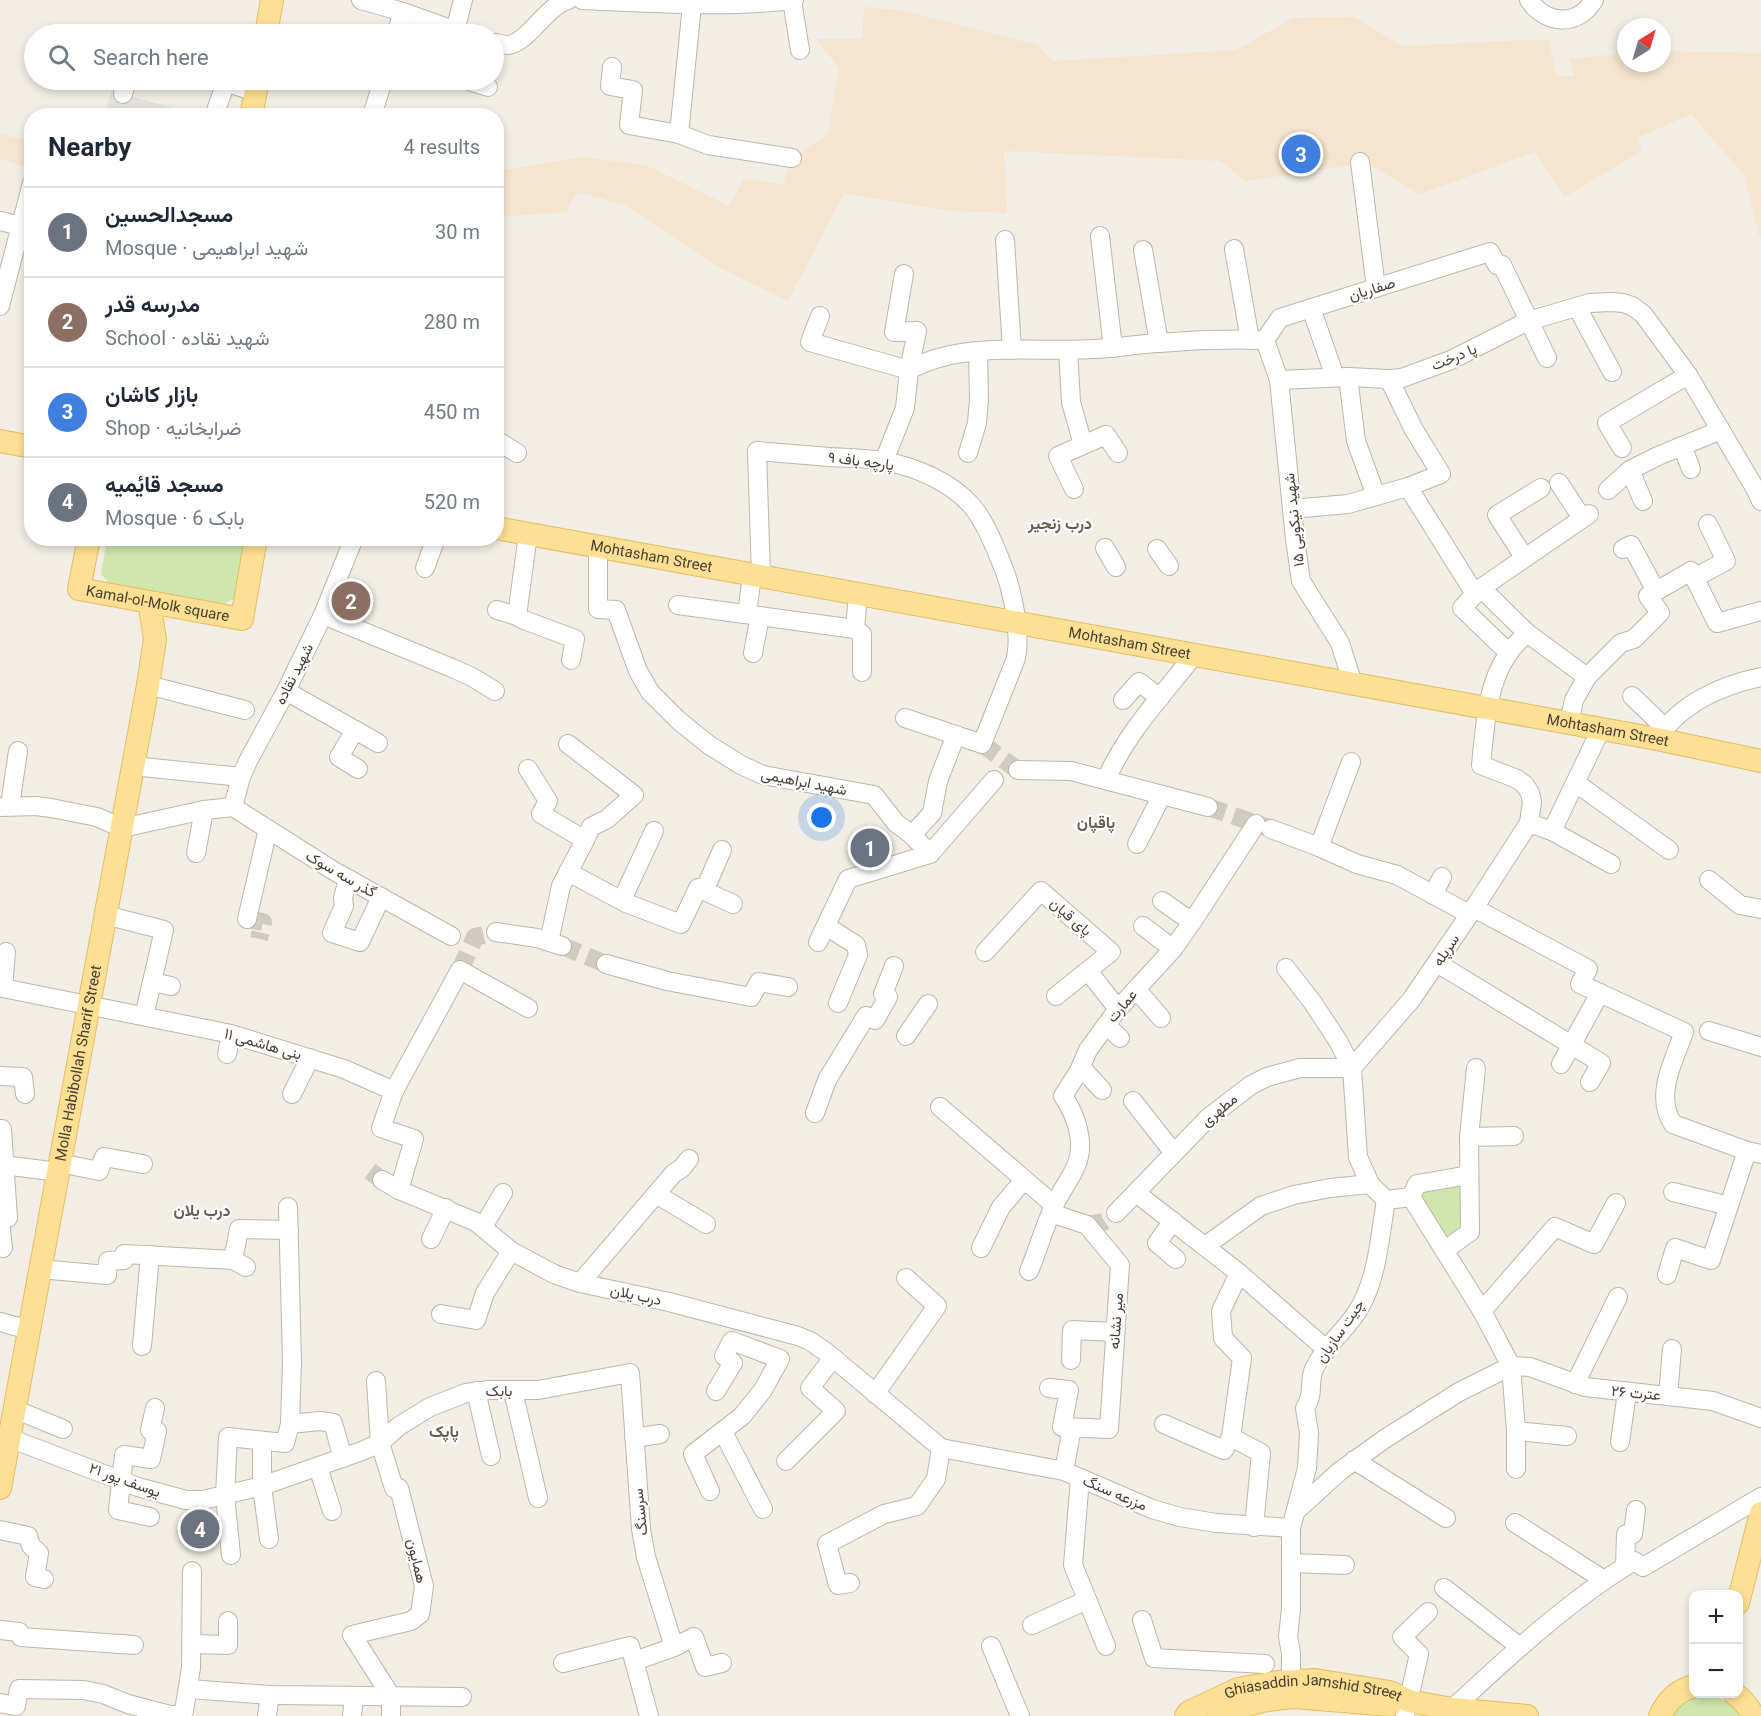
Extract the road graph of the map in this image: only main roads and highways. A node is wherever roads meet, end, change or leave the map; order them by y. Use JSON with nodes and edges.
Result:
{"nodes":[{"id":1,"x":272,"y":0,"type":"edge"},
{"id":2,"x":268,"y":24,"type":"edge"},
{"id":3,"x":256,"y":90,"type":"edge"},
{"id":4,"x":253,"y":108,"type":"edge"},
{"id":5,"x":0,"y":441,"type":"edge"},
{"id":6,"x":24,"y":446,"type":"edge"},
{"id":7,"x":504,"y":530,"type":"edge"},
{"id":8,"x":87,"y":546,"type":"edge"},
{"id":9,"x":255,"y":546,"type":"edge"},
{"id":10,"x":149,"y":602,"type":"junction"},
{"id":11,"x":174,"y":606,"type":"junction"},
{"id":12,"x":155,"y":639,"type":"junction"},
{"id":13,"x":1761,"y":761,"type":"edge"},
{"id":14,"x":0,"y":1488,"type":"edge"},
{"id":15,"x":1761,"y":1512,"type":"edge"},
{"id":16,"x":1742,"y":1590,"type":"edge"},
{"id":17,"x":1281,"y":1684,"type":"junction"},
{"id":18,"x":1689,"y":1688,"type":"edge"},
{"id":19,"x":1742,"y":1698,"type":"edge"},
{"id":20,"x":1407,"y":1709,"type":"edge"},
{"id":21,"x":1186,"y":1716,"type":"edge"},
{"id":22,"x":1219,"y":1716,"type":"edge"},
{"id":23,"x":1527,"y":1716,"type":"edge"},
{"id":24,"x":1660,"y":1716,"type":"edge"},
{"id":25,"x":1753,"y":1716,"type":"edge"}],
"edges":[{"from":1,"to":2,"type":"main road"},
{"from":3,"to":4,"type":"main road"},
{"from":5,"to":6,"type":"main road"},
{"from":7,"to":13,"type":"main road","name":"Mohtasham Street"},
{"from":8,"to":10,"type":"main road","name":"Kamal-ol-Molk square"},
{"from":9,"to":11,"type":"main road","name":"Kamal-ol-Molk square"},
{"from":10,"to":11,"type":"main road","name":"Kamal-ol-Molk square"},
{"from":10,"to":12,"type":"main road"},
{"from":11,"to":12,"type":"main road"},
{"from":12,"to":14,"type":"main road","name":"Molla Habibollah Sharif Street"},
{"from":15,"to":16,"type":"main road"},
{"from":17,"to":20,"type":"main road","name":"Ghiasaddin Jamshid Street"},
{"from":17,"to":21,"type":"main road","name":"Ghiasaddin Jamshid Street"},
{"from":17,"to":22,"type":"main road","name":"Ghiasaddin Jamshid Street"},
{"from":18,"to":24,"type":"main road"},
{"from":19,"to":25,"type":"main road"},
{"from":20,"to":23,"type":"main road","name":"Ghiasaddin Jamshid Street"}]}
